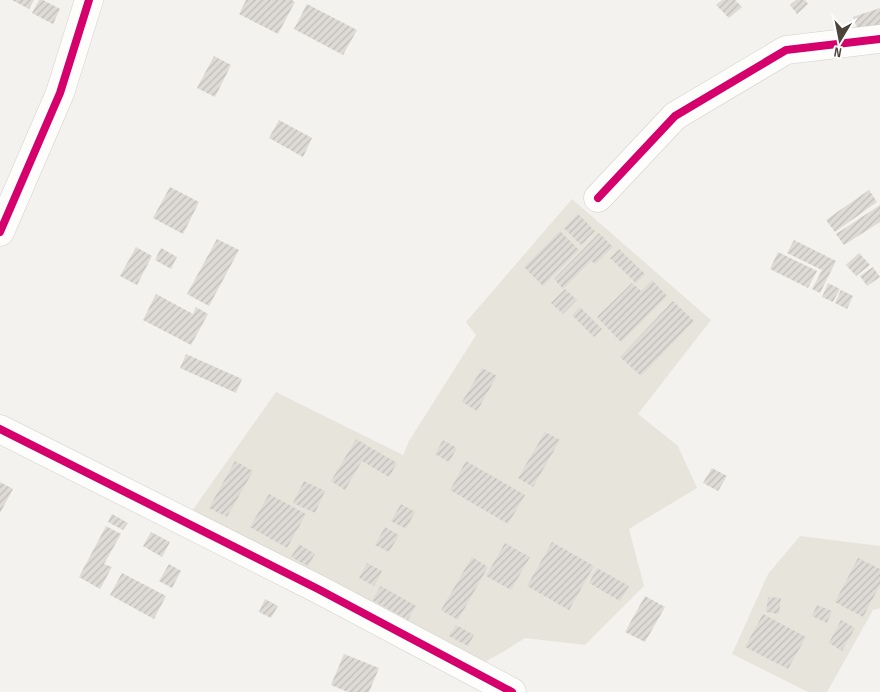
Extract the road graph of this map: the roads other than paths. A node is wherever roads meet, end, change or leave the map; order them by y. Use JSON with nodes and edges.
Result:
{"nodes":[{"id":1,"x":89,"y":0,"type":"edge"},
{"id":2,"x":880,"y":39,"type":"edge"},
{"id":3,"x":598,"y":198,"type":"dead end"},
{"id":4,"x":0,"y":232,"type":"edge"},
{"id":5,"x":0,"y":429,"type":"edge"},
{"id":6,"x":512,"y":692,"type":"edge"}],
"edges":[{"from":1,"to":4,"type":"street"},
{"from":2,"to":3,"type":"street"},
{"from":5,"to":6,"type":"street"}]}
